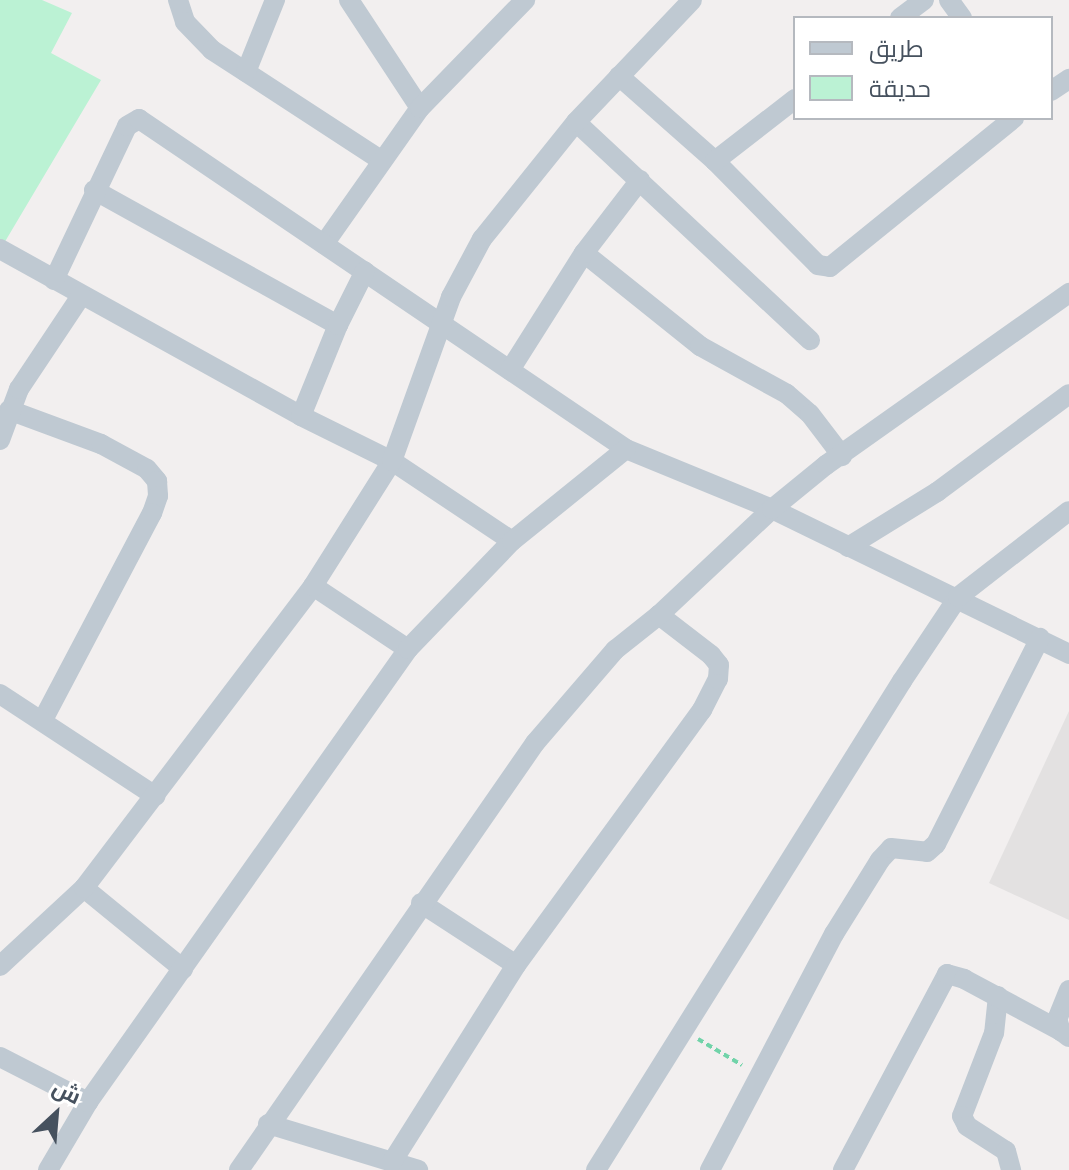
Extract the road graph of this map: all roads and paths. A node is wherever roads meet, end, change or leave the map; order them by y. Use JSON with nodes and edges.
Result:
{"nodes":[{"id":1,"x":275,"y":0,"type":"edge"},
{"id":2,"x":349,"y":0,"type":"edge"},
{"id":3,"x":525,"y":0,"type":"edge"},
{"id":4,"x":692,"y":0,"type":"edge"},
{"id":5,"x":924,"y":0,"type":"edge"},
{"id":6,"x":175,"y":2,"type":"edge"},
{"id":7,"x":903,"y":16,"type":"edge"},
{"id":8,"x":246,"y":72,"type":"junction"},
{"id":9,"x":619,"y":76,"type":"junction"},
{"id":10,"x":793,"y":101,"type":"edge"},
{"id":11,"x":420,"y":108,"type":"junction"},
{"id":12,"x":1012,"y":120,"type":"edge"},
{"id":13,"x":576,"y":122,"type":"junction"},
{"id":14,"x":382,"y":161,"type":"junction"},
{"id":15,"x":715,"y":161,"type":"junction"},
{"id":16,"x":640,"y":180,"type":"junction"},
{"id":17,"x":94,"y":190,"type":"junction"},
{"id":18,"x":324,"y":244,"type":"junction"},
{"id":19,"x":0,"y":249,"type":"edge"},
{"id":20,"x":584,"y":253,"type":"junction"},
{"id":21,"x":365,"y":271,"type":"junction"},
{"id":22,"x":54,"y":280,"type":"junction"},
{"id":23,"x":1069,"y":293,"type":"edge"},
{"id":24,"x":81,"y":296,"type":"junction"},
{"id":25,"x":338,"y":325,"type":"junction"},
{"id":26,"x":441,"y":325,"type":"junction"},
{"id":27,"x":810,"y":340,"type":"dead end"},
{"id":28,"x":510,"y":370,"type":"junction"},
{"id":29,"x":1069,"y":394,"type":"edge"},
{"id":30,"x":9,"y":410,"type":"junction"},
{"id":31,"x":301,"y":416,"type":"junction"},
{"id":32,"x":0,"y":440,"type":"edge"},
{"id":33,"x":626,"y":449,"type":"junction"},
{"id":34,"x":842,"y":456,"type":"junction"},
{"id":35,"x":392,"y":461,"type":"junction"},
{"id":36,"x":772,"y":509,"type":"junction"},
{"id":37,"x":1069,"y":511,"type":"edge"},
{"id":38,"x":512,"y":541,"type":"junction"},
{"id":39,"x":848,"y":547,"type":"junction"},
{"id":40,"x":313,"y":586,"type":"junction"},
{"id":41,"x":958,"y":597,"type":"junction"},
{"id":42,"x":659,"y":615,"type":"junction"},
{"id":43,"x":1040,"y":638,"type":"junction"},
{"id":44,"x":408,"y":649,"type":"junction"},
{"id":45,"x":1069,"y":654,"type":"edge"},
{"id":46,"x":0,"y":694,"type":"edge"},
{"id":47,"x":43,"y":720,"type":"junction"},
{"id":48,"x":155,"y":796,"type":"junction"},
{"id":49,"x":84,"y":888,"type":"junction"},
{"id":50,"x":421,"y":903,"type":"junction"},
{"id":51,"x":516,"y":965,"type":"junction"},
{"id":52,"x":0,"y":966,"type":"edge"},
{"id":53,"x":183,"y":969,"type":"junction"},
{"id":54,"x":1069,"y":990,"type":"edge"},
{"id":55,"x":998,"y":996,"type":"junction"},
{"id":56,"x":686,"y":1032,"type":"junction"},
{"id":57,"x":1065,"y":1034,"type":"edge"},
{"id":58,"x":0,"y":1057,"type":"edge"},
{"id":59,"x":760,"y":1075,"type":"junction"},
{"id":60,"x":88,"y":1102,"type":"junction"},
{"id":61,"x":268,"y":1124,"type":"junction"},
{"id":62,"x":392,"y":1162,"type":"junction"},
{"id":63,"x":48,"y":1170,"type":"edge"},
{"id":64,"x":239,"y":1170,"type":"edge"},
{"id":65,"x":418,"y":1170,"type":"edge"},
{"id":66,"x":596,"y":1170,"type":"edge"},
{"id":67,"x":710,"y":1170,"type":"edge"},
{"id":68,"x":843,"y":1170,"type":"edge"},
{"id":69,"x":1011,"y":1170,"type":"edge"}],
"edges":[{"from":1,"to":8,"type":"street"},
{"from":2,"to":11,"type":"street"},
{"from":3,"to":11,"type":"street"},
{"from":4,"to":9,"type":"street"},
{"from":5,"to":7,"type":"street"},
{"from":6,"to":8,"type":"street"},
{"from":8,"to":14,"type":"street"},
{"from":9,"to":13,"type":"street"},
{"from":9,"to":15,"type":"street"},
{"from":10,"to":15,"type":"street"},
{"from":11,"to":14,"type":"street"},
{"from":12,"to":15,"type":"street"},
{"from":13,"to":16,"type":"street"},
{"from":13,"to":26,"type":"street"},
{"from":14,"to":18,"type":"street"},
{"from":16,"to":20,"type":"street"},
{"from":16,"to":27,"type":"street"},
{"from":17,"to":18,"type":"street"},
{"from":17,"to":22,"type":"street"},
{"from":17,"to":25,"type":"street"},
{"from":18,"to":21,"type":"street"},
{"from":19,"to":22,"type":"street"},
{"from":20,"to":28,"type":"street"},
{"from":20,"to":34,"type":"street"},
{"from":21,"to":25,"type":"street"},
{"from":21,"to":26,"type":"street"},
{"from":22,"to":24,"type":"street"},
{"from":23,"to":34,"type":"street"},
{"from":24,"to":30,"type":"street"},
{"from":24,"to":31,"type":"street"},
{"from":25,"to":31,"type":"street"},
{"from":26,"to":28,"type":"street"},
{"from":26,"to":35,"type":"street"},
{"from":28,"to":33,"type":"street"},
{"from":29,"to":39,"type":"street"},
{"from":30,"to":32,"type":"street"},
{"from":30,"to":47,"type":"street"},
{"from":31,"to":35,"type":"street"},
{"from":33,"to":36,"type":"street"},
{"from":33,"to":38,"type":"street"},
{"from":34,"to":36,"type":"street"},
{"from":35,"to":38,"type":"street"},
{"from":35,"to":40,"type":"street"},
{"from":36,"to":39,"type":"street"},
{"from":36,"to":42,"type":"street"},
{"from":37,"to":41,"type":"street"},
{"from":38,"to":44,"type":"street"},
{"from":39,"to":41,"type":"street"},
{"from":40,"to":44,"type":"street"},
{"from":40,"to":48,"type":"street"},
{"from":41,"to":43,"type":"street"},
{"from":41,"to":56,"type":"street"},
{"from":42,"to":50,"type":"street"},
{"from":42,"to":51,"type":"street"},
{"from":43,"to":45,"type":"street"},
{"from":43,"to":59,"type":"street"},
{"from":44,"to":53,"type":"street"},
{"from":46,"to":47,"type":"street"},
{"from":47,"to":48,"type":"street"},
{"from":48,"to":49,"type":"street"},
{"from":49,"to":52,"type":"street"},
{"from":49,"to":53,"type":"street"},
{"from":50,"to":51,"type":"street"},
{"from":50,"to":61,"type":"street"},
{"from":51,"to":62,"type":"street"},
{"from":53,"to":60,"type":"street"},
{"from":54,"to":57,"type":"street"},
{"from":55,"to":57,"type":"street"},
{"from":55,"to":68,"type":"street"},
{"from":55,"to":69,"type":"street"},
{"from":56,"to":59,"type":"path"},
{"from":56,"to":66,"type":"street"},
{"from":58,"to":60,"type":"street"},
{"from":59,"to":67,"type":"street"},
{"from":60,"to":63,"type":"street"},
{"from":61,"to":62,"type":"street"},
{"from":61,"to":64,"type":"street"},
{"from":62,"to":65,"type":"street"}]}
